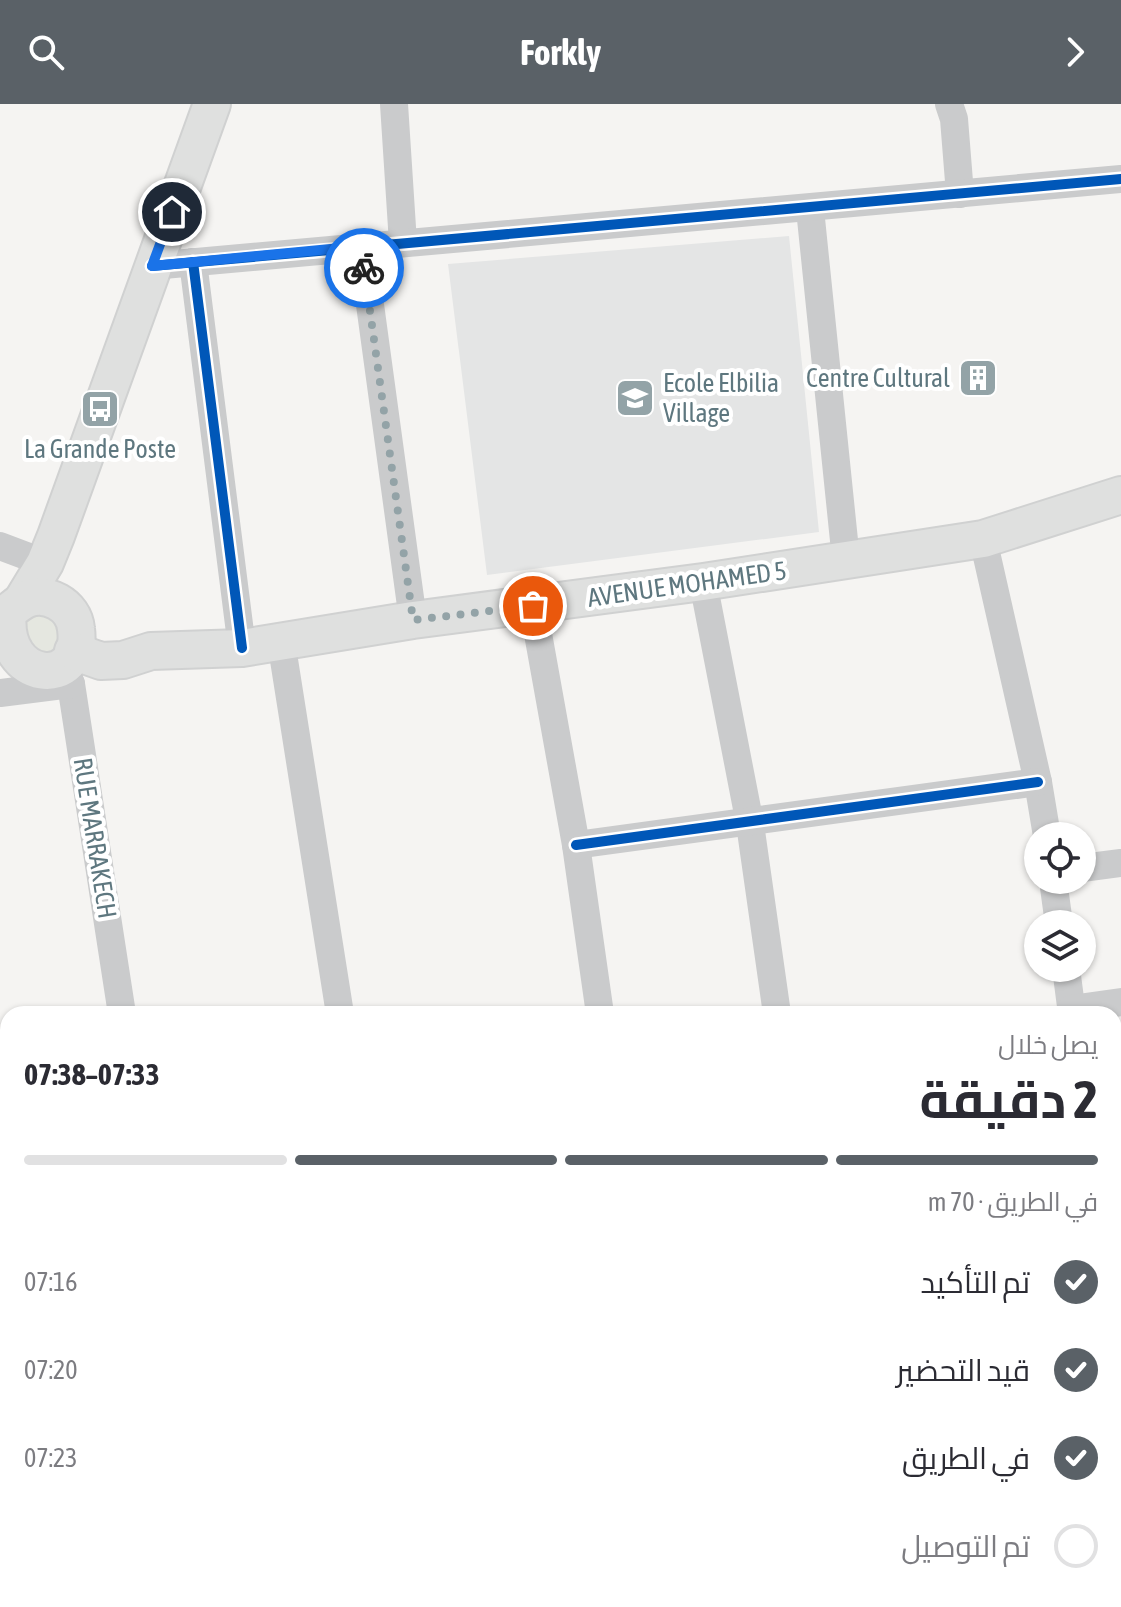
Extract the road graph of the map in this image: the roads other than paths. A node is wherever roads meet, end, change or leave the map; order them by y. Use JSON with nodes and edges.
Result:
{"nodes":[{"id":1,"x":212,"y":104,"type":"edge"},
{"id":2,"x":394,"y":104,"type":"edge"},
{"id":3,"x":949,"y":104,"type":"edge"},
{"id":4,"x":1121,"y":179,"type":"edge"},
{"id":5,"x":960,"y":194,"type":"junction"},
{"id":6,"x":810,"y":209,"type":"junction"},
{"id":7,"x":403,"y":243,"type":"junction"},
{"id":8,"x":362,"y":246,"type":"junction"},
{"id":9,"x":193,"y":262,"type":"junction"},
{"id":10,"x":152,"y":266,"type":"junction"},
{"id":11,"x":1121,"y":495,"type":"edge"},
{"id":12,"x":66,"y":505,"type":"junction"},
{"id":13,"x":983,"y":539,"type":"junction"},
{"id":14,"x":0,"y":546,"type":"edge"},
{"id":15,"x":846,"y":560,"type":"junction"},
{"id":16,"x":45,"y":563,"type":"junction"},
{"id":17,"x":703,"y":582,"type":"junction"},
{"id":18,"x":533,"y":606,"type":"junction"},
{"id":19,"x":10,"y":611,"type":"edge"},
{"id":20,"x":413,"y":620,"type":"junction"},
{"id":21,"x":281,"y":641,"type":"junction"},
{"id":22,"x":70,"y":646,"type":"junction"},
{"id":23,"x":242,"y":648,"type":"junction"},
{"id":24,"x":6,"y":675,"type":"edge"},
{"id":25,"x":1038,"y":782,"type":"junction"},
{"id":26,"x":1045,"y":822,"type":"edge"},
{"id":27,"x":750,"y":824,"type":"junction"},
{"id":28,"x":576,"y":845,"type":"junction"},
{"id":29,"x":1121,"y":863,"type":"edge"},
{"id":30,"x":1096,"y":866,"type":"edge"},
{"id":31,"x":1068,"y":982,"type":"edge"},
{"id":32,"x":1121,"y":1002,"type":"edge"},
{"id":33,"x":121,"y":1006,"type":"edge"},
{"id":34,"x":339,"y":1006,"type":"edge"},
{"id":35,"x":599,"y":1006,"type":"edge"},
{"id":36,"x":776,"y":1006,"type":"edge"},
{"id":37,"x":1071,"y":1006,"type":"edge"},
{"id":38,"x":1099,"y":1006,"type":"edge"}],
"edges":[{"from":1,"to":10,"type":"main road"},
{"from":2,"to":7,"type":"street"},
{"from":3,"to":5,"type":"street"},
{"from":4,"to":5,"type":"street"},
{"from":5,"to":6,"type":"street"},
{"from":6,"to":7,"type":"street"},
{"from":6,"to":15,"type":"street"},
{"from":7,"to":8,"type":"street"},
{"from":8,"to":9,"type":"street"},
{"from":8,"to":20,"type":"street"},
{"from":9,"to":10,"type":"street"},
{"from":9,"to":23,"type":"street"},
{"from":10,"to":12,"type":"main road"},
{"from":11,"to":13,"type":"main road","name":"AVENUE MOHAMED 5"},
{"from":12,"to":16,"type":"main road"},
{"from":12,"to":22,"type":"main road"},
{"from":13,"to":15,"type":"main road","name":"AVENUE MOHAMED 5"},
{"from":13,"to":25,"type":"street"},
{"from":14,"to":16,"type":"street"},
{"from":15,"to":17,"type":"main road","name":"AVENUE MOHAMED 5"},
{"from":16,"to":19,"type":"main road"},
{"from":17,"to":18,"type":"main road","name":"AVENUE MOHAMED 5"},
{"from":17,"to":27,"type":"street"},
{"from":18,"to":20,"type":"main road","name":"AVENUE MOHAMED 5"},
{"from":18,"to":28,"type":"street"},
{"from":19,"to":22,"type":"main road","name":"AVENUE MOHAMED 5"},
{"from":19,"to":24,"type":"main road"},
{"from":20,"to":21,"type":"main road","name":"AVENUE MOHAMED 5"},
{"from":21,"to":23,"type":"main road","name":"AVENUE MOHAMED 5"},
{"from":21,"to":34,"type":"street"},
{"from":22,"to":23,"type":"main road","name":"AVENUE MOHAMED 5"},
{"from":22,"to":24,"type":"main road"},
{"from":22,"to":33,"type":"street","name":"RUE MARRAKECH"},
{"from":25,"to":26,"type":"street"},
{"from":25,"to":27,"type":"street"},
{"from":27,"to":28,"type":"street"},
{"from":27,"to":36,"type":"street"},
{"from":28,"to":35,"type":"street"},
{"from":29,"to":30,"type":"street"},
{"from":31,"to":37,"type":"street"},
{"from":32,"to":38,"type":"street"}]}
